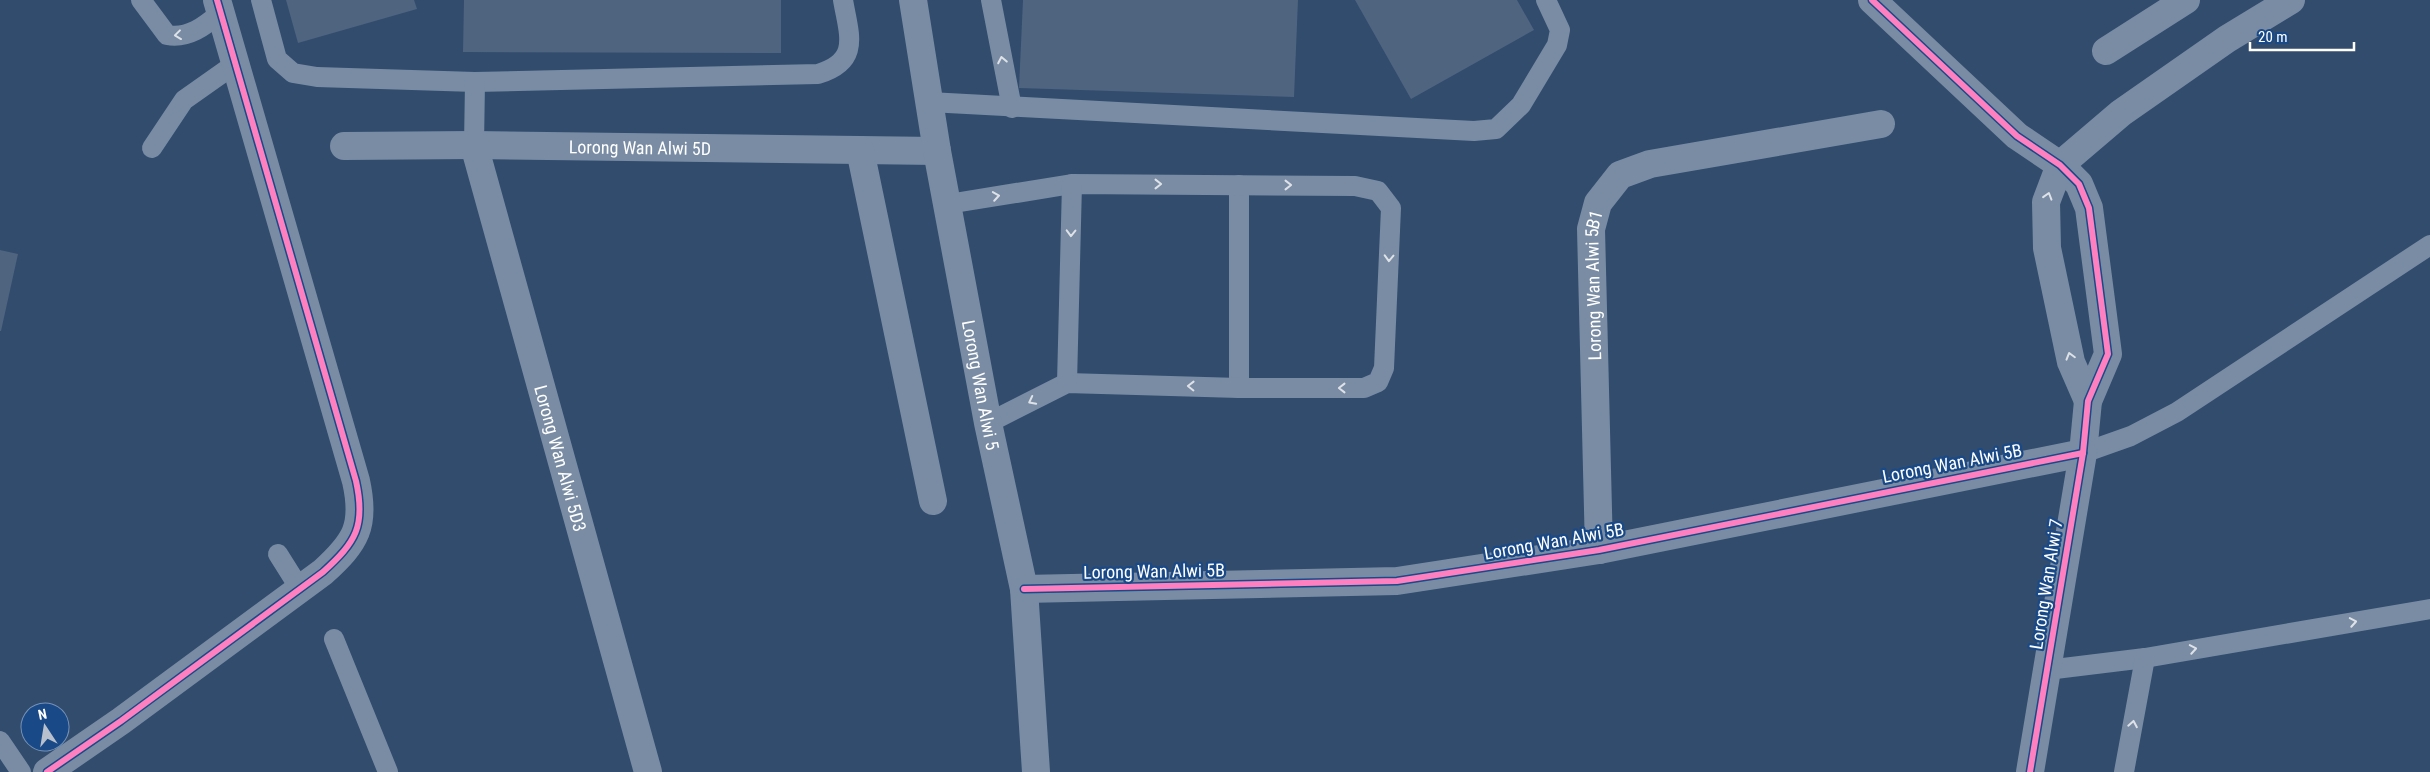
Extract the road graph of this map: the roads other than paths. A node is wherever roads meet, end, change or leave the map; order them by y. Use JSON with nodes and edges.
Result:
{"nodes":[{"id":1,"x":141,"y":0,"type":"edge"},
{"id":2,"x":261,"y":0,"type":"edge"},
{"id":3,"x":843,"y":0,"type":"edge"},
{"id":4,"x":913,"y":0,"type":"edge"},
{"id":5,"x":991,"y":0,"type":"edge"},
{"id":6,"x":1546,"y":0,"type":"edge"},
{"id":7,"x":1872,"y":0,"type":"edge"},
{"id":8,"x":2186,"y":0,"type":"edge"},
{"id":9,"x":2291,"y":0,"type":"edge"},
{"id":10,"x":219,"y":7,"type":"edge"},
{"id":11,"x":2106,"y":51,"type":"dead end"},
{"id":12,"x":235,"y":64,"type":"junction"},
{"id":13,"x":475,"y":82,"type":"junction"},
{"id":14,"x":930,"y":102,"type":"junction"},
{"id":15,"x":1012,"y":108,"type":"junction"},
{"id":16,"x":1881,"y":124,"type":"dead end"},
{"id":17,"x":474,"y":145,"type":"junction"},
{"id":18,"x":344,"y":146,"type":"dead end"},
{"id":19,"x":152,"y":148,"type":"dead end"},
{"id":20,"x":860,"y":150,"type":"junction"},
{"id":21,"x":937,"y":151,"type":"junction"},
{"id":22,"x":2060,"y":165,"type":"junction"},
{"id":23,"x":1072,"y":184,"type":"junction"},
{"id":24,"x":1239,"y":185,"type":"junction"},
{"id":25,"x":948,"y":204,"type":"junction"},
{"id":26,"x":2430,"y":245,"type":"edge"},
{"id":27,"x":1067,"y":383,"type":"junction"},
{"id":28,"x":1240,"y":388,"type":"junction"},
{"id":29,"x":2088,"y":401,"type":"junction"},
{"id":30,"x":988,"y":424,"type":"junction"},
{"id":31,"x":2083,"y":453,"type":"junction"},
{"id":32,"x":933,"y":501,"type":"dead end"},
{"id":33,"x":1599,"y":550,"type":"junction"},
{"id":34,"x":278,"y":554,"type":"dead end"},
{"id":35,"x":300,"y":589,"type":"junction"},
{"id":36,"x":1024,"y":589,"type":"junction"},
{"id":37,"x":2430,"y":609,"type":"edge"},
{"id":38,"x":334,"y":639,"type":"dead end"},
{"id":39,"x":2145,"y":658,"type":"junction"},
{"id":40,"x":2047,"y":670,"type":"junction"},
{"id":41,"x":0,"y":741,"type":"edge"},
{"id":42,"x":22,"y":772,"type":"edge"},
{"id":43,"x":47,"y":772,"type":"edge"},
{"id":44,"x":388,"y":772,"type":"edge"},
{"id":45,"x":648,"y":772,"type":"edge"},
{"id":46,"x":1036,"y":772,"type":"edge"},
{"id":47,"x":2030,"y":772,"type":"edge"},
{"id":48,"x":2124,"y":772,"type":"edge"}],
"edges":[{"from":10,"to":1,"type":"lane","one_way":true},
{"from":2,"to":13,"type":"lane"},
{"from":3,"to":13,"type":"lane"},
{"from":4,"to":14,"type":"street","name":"Lorong Wan Alwi 5"},
{"from":15,"to":5,"type":"lane","one_way":true},
{"from":6,"to":15,"type":"lane"},
{"from":7,"to":22,"type":"street"},
{"from":8,"to":11,"type":"street"},
{"from":9,"to":22,"type":"street"},
{"from":10,"to":12,"type":"street"},
{"from":12,"to":19,"type":"lane"},
{"from":12,"to":35,"type":"street"},
{"from":13,"to":17,"type":"lane"},
{"from":14,"to":15,"type":"lane"},
{"from":14,"to":21,"type":"street","name":"Lorong Wan Alwi 5"},
{"from":16,"to":33,"type":"street","name":"Lorong Wan Alwi 5B1"},
{"from":17,"to":18,"type":"street","name":"Lorong Wan Alwi 5D"},
{"from":17,"to":20,"type":"street","name":"Lorong Wan Alwi 5D"},
{"from":17,"to":45,"type":"street","name":"Lorong Wan Alwi 5D3"},
{"from":20,"to":21,"type":"street","name":"Lorong Wan Alwi 5D"},
{"from":20,"to":32,"type":"street"},
{"from":21,"to":25,"type":"street","name":"Lorong Wan Alwi 5"},
{"from":29,"to":22,"type":"street","one_way":true},
{"from":22,"to":29,"type":"street"},
{"from":23,"to":24,"type":"lane","one_way":true},
{"from":25,"to":23,"type":"lane","one_way":true},
{"from":23,"to":27,"type":"lane","one_way":true},
{"from":24,"to":28,"type":"lane"},
{"from":24,"to":28,"type":"lane","one_way":true},
{"from":25,"to":30,"type":"street","name":"Lorong Wan Alwi 5"},
{"from":26,"to":31,"type":"lane"},
{"from":28,"to":27,"type":"lane","one_way":true},
{"from":27,"to":30,"type":"lane","one_way":true},
{"from":29,"to":31,"type":"street","name":"Lorong Wan Alwi 7"},
{"from":30,"to":36,"type":"street","name":"Lorong Wan Alwi 5"},
{"from":31,"to":33,"type":"street","name":"Lorong Wan Alwi 5B"},
{"from":31,"to":40,"type":"street","name":"Lorong Wan Alwi 7"},
{"from":33,"to":36,"type":"street","name":"Lorong Wan Alwi 5B"},
{"from":34,"to":35,"type":"lane"},
{"from":35,"to":43,"type":"street"},
{"from":36,"to":46,"type":"street","name":"Lorong Wan Alwi 5"},
{"from":39,"to":37,"type":"lane","one_way":true},
{"from":38,"to":44,"type":"lane"},
{"from":39,"to":40,"type":"lane"},
{"from":48,"to":39,"type":"lane","one_way":true},
{"from":40,"to":47,"type":"street","name":"Lorong Wan Alwi 7"},
{"from":41,"to":42,"type":"lane"}]}
